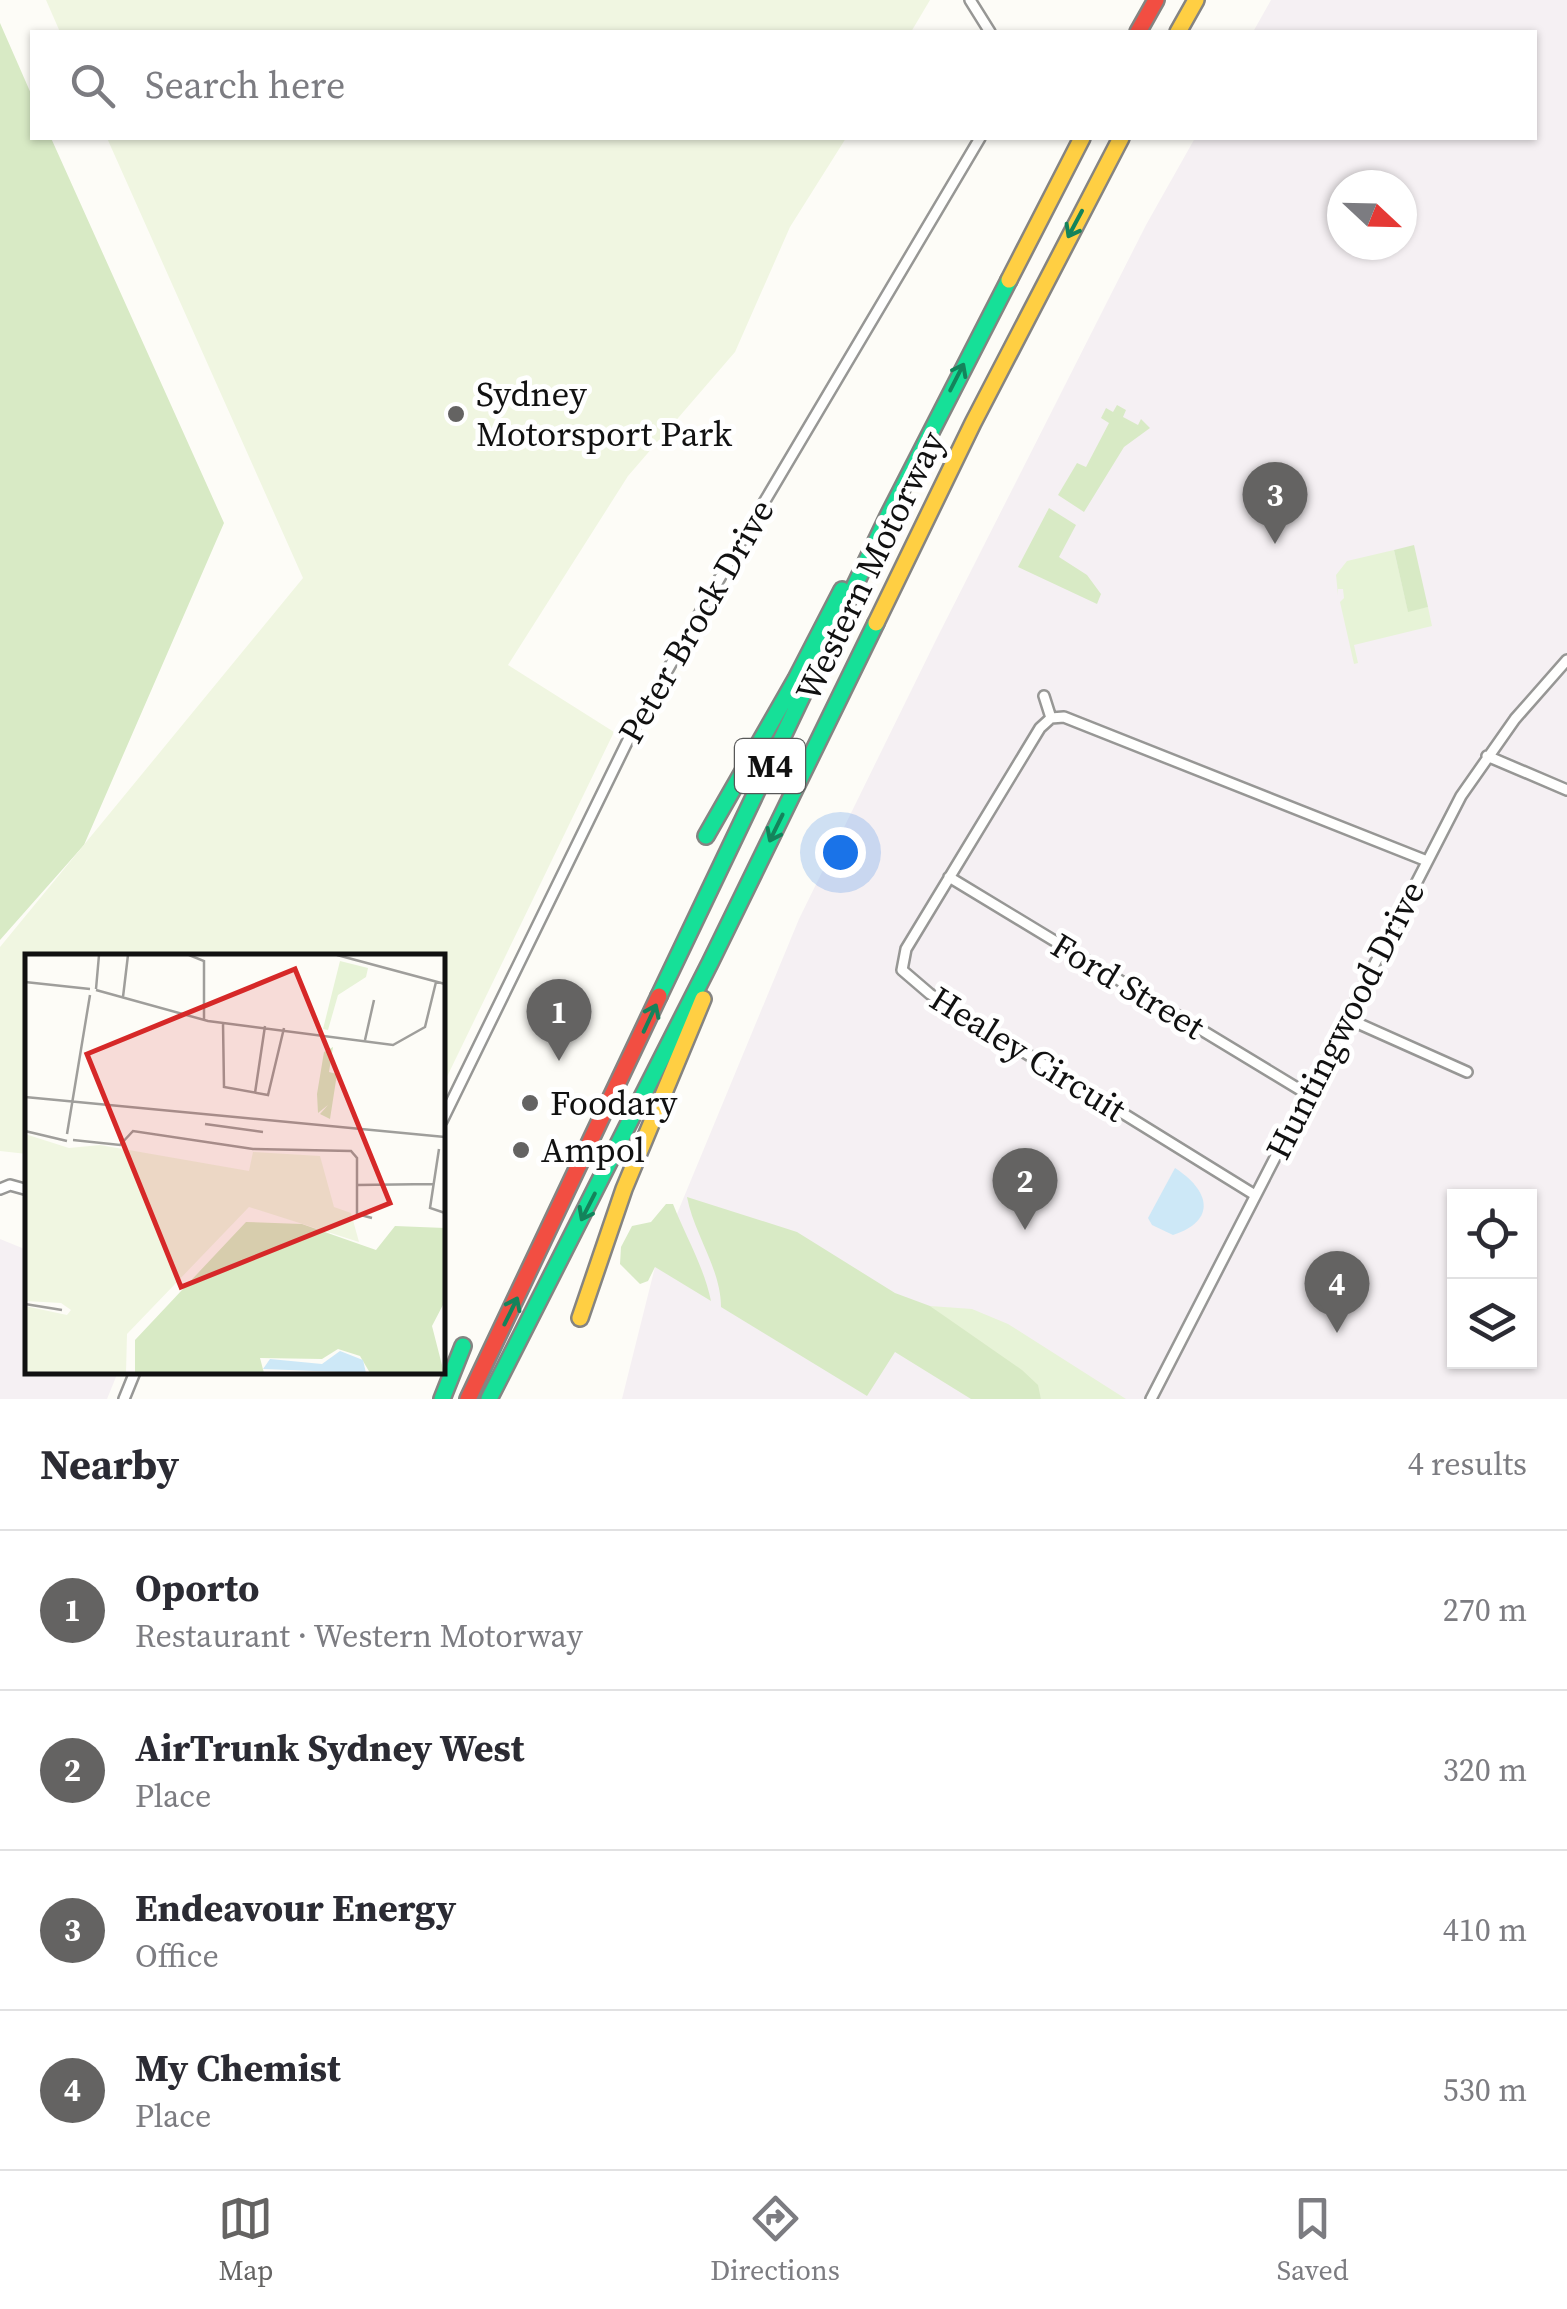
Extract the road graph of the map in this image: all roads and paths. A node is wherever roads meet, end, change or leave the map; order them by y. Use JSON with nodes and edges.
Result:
{"nodes":[{"id":1,"x":970,"y":0,"type":"edge"},
{"id":2,"x":1156,"y":0,"type":"edge"},
{"id":3,"x":1196,"y":0,"type":"edge"},
{"id":4,"x":989,"y":30,"type":"edge"},
{"id":5,"x":1139,"y":30,"type":"edge"},
{"id":6,"x":1179,"y":30,"type":"edge"},
{"id":7,"x":979,"y":140,"type":"edge"},
{"id":8,"x":1081,"y":140,"type":"edge"},
{"id":9,"x":1120,"y":140,"type":"edge"},
{"id":10,"x":888,"y":516,"type":"junction"},
{"id":11,"x":1567,"y":660,"type":"edge"},
{"id":12,"x":1044,"y":696,"type":"dead end"},
{"id":13,"x":1051,"y":718,"type":"junction"},
{"id":14,"x":1487,"y":756,"type":"junction"},
{"id":15,"x":1567,"y":790,"type":"edge"},
{"id":16,"x":706,"y":836,"type":"dead end"},
{"id":17,"x":1427,"y":861,"type":"junction"},
{"id":18,"x":949,"y":878,"type":"junction"},
{"id":19,"x":710,"y":963,"type":"junction"},
{"id":20,"x":1346,"y":1018,"type":"junction"},
{"id":21,"x":1467,"y":1072,"type":"dead end"},
{"id":22,"x":1307,"y":1094,"type":"junction"},
{"id":23,"x":445,"y":1115,"type":"edge"},
{"id":24,"x":0,"y":1189,"type":"edge"},
{"id":25,"x":25,"y":1189,"type":"edge"},
{"id":26,"x":1255,"y":1196,"type":"junction"},
{"id":27,"x":580,"y":1318,"type":"dead end"},
{"id":28,"x":463,"y":1346,"type":"dead end"},
{"id":29,"x":134,"y":1374,"type":"edge"},
{"id":30,"x":124,"y":1399,"type":"edge"},
{"id":31,"x":442,"y":1399,"type":"edge"},
{"id":32,"x":468,"y":1399,"type":"edge"},
{"id":33,"x":489,"y":1399,"type":"edge"},
{"id":34,"x":1151,"y":1399,"type":"edge"}],
"edges":[{"from":1,"to":4,"type":"street"},
{"from":2,"to":5,"type":"highway"},
{"from":3,"to":6,"type":"highway"},
{"from":7,"to":23,"type":"street","name":"Peter Brock Drive"},
{"from":10,"to":8,"type":"highway","name":"Western Motorway","number":"M4","one_way":true},
{"from":9,"to":19,"type":"highway","name":"Western Motorway","number":"M4","one_way":true},
{"from":10,"to":16,"type":"highway"},
{"from":32,"to":10,"type":"highway","name":"Western Motorway","number":"M4","one_way":true},
{"from":11,"to":14,"type":"street","name":"Huntingwood Drive"},
{"from":12,"to":13,"type":"street"},
{"from":13,"to":17,"type":"street"},
{"from":13,"to":18,"type":"street","name":"Healey Circuit"},
{"from":14,"to":15,"type":"street"},
{"from":14,"to":17,"type":"street","name":"Huntingwood Drive"},
{"from":17,"to":20,"type":"street","name":"Huntingwood Drive"},
{"from":18,"to":22,"type":"street","name":"Ford Street"},
{"from":18,"to":26,"type":"street","name":"Healey Circuit"},
{"from":19,"to":27,"type":"highway"},
{"from":19,"to":33,"type":"highway","name":"Western Motorway","number":"M4","one_way":true},
{"from":20,"to":21,"type":"street"},
{"from":20,"to":22,"type":"street","name":"Huntingwood Drive"},
{"from":22,"to":26,"type":"street","name":"Huntingwood Drive"},
{"from":24,"to":25,"type":"street"},
{"from":26,"to":34,"type":"street","name":"Huntingwood Drive"},
{"from":28,"to":31,"type":"highway"},
{"from":29,"to":30,"type":"street"}]}
